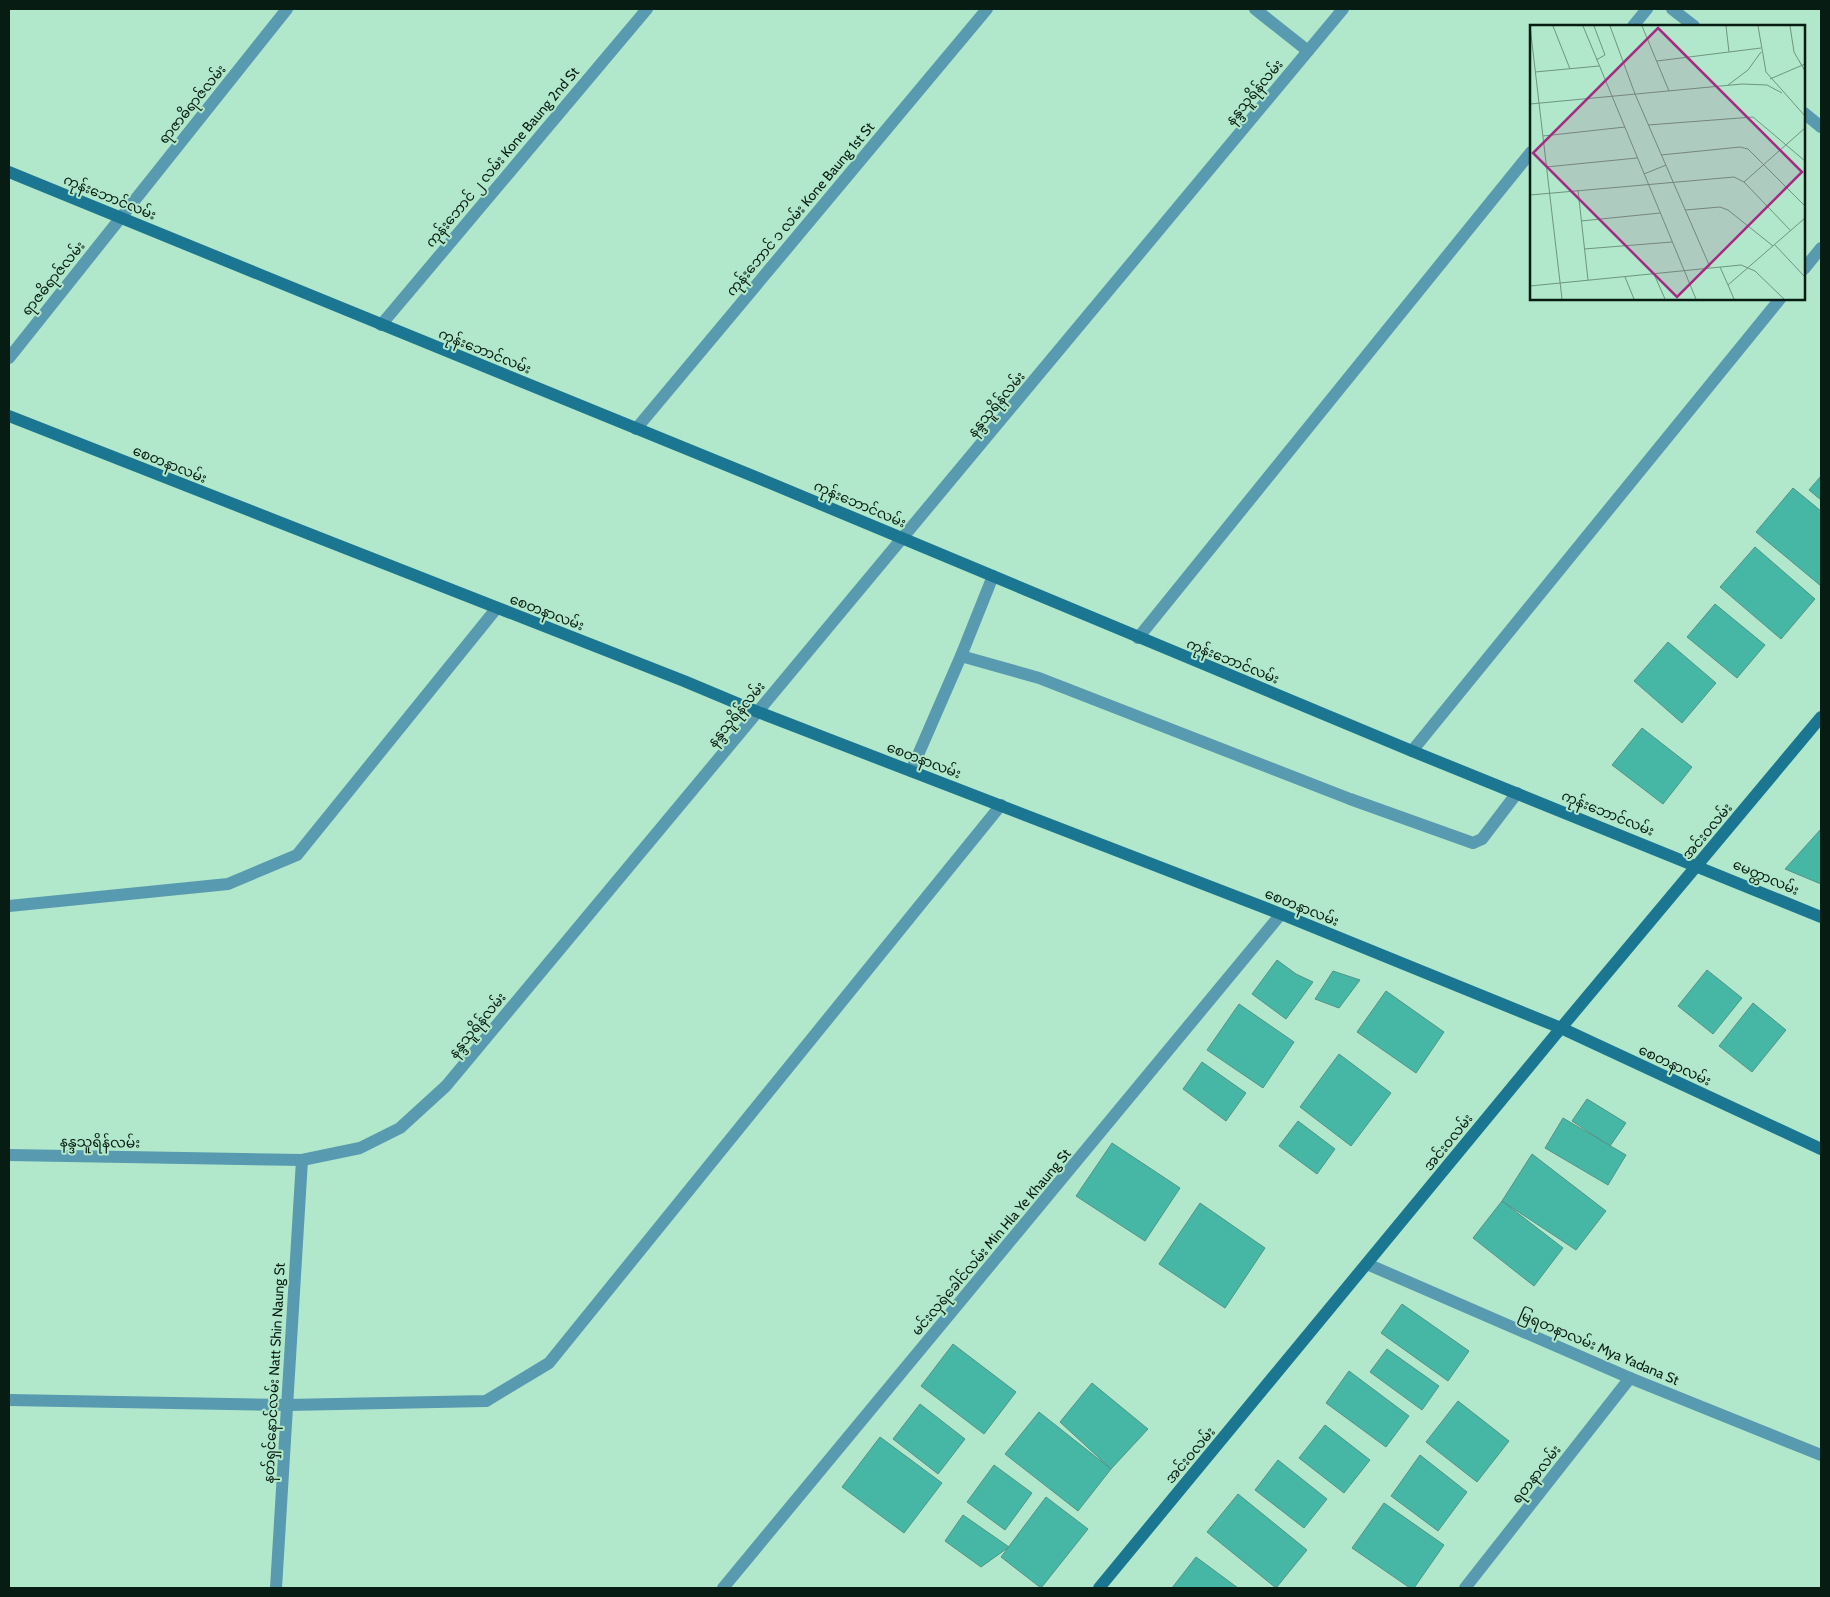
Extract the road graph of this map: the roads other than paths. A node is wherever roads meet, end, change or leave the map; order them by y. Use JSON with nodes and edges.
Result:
{"nodes":[{"id":1,"x":287,"y":9,"type":"edge"},
{"id":2,"x":647,"y":9,"type":"edge"},
{"id":3,"x":987,"y":9,"type":"edge"},
{"id":4,"x":1255,"y":9,"type":"edge"},
{"id":5,"x":1343,"y":9,"type":"edge"},
{"id":6,"x":1647,"y":9,"type":"edge"},
{"id":7,"x":1672,"y":9,"type":"edge"},
{"id":8,"x":1634,"y":25,"type":"edge"},
{"id":9,"x":1693,"y":25,"type":"edge"},
{"id":10,"x":1308,"y":51,"type":"junction"},
{"id":11,"x":1805,"y":115,"type":"edge"},
{"id":12,"x":1821,"y":127,"type":"edge"},
{"id":13,"x":1530,"y":153,"type":"edge"},
{"id":14,"x":9,"y":172,"type":"edge"},
{"id":15,"x":121,"y":218,"type":"junction"},
{"id":16,"x":1821,"y":248,"type":"edge"},
{"id":17,"x":1805,"y":268,"type":"edge"},
{"id":18,"x":1779,"y":300,"type":"edge"},
{"id":19,"x":381,"y":325,"type":"junction"},
{"id":20,"x":9,"y":358,"type":"edge"},
{"id":21,"x":9,"y":416,"type":"edge"},
{"id":22,"x":636,"y":429,"type":"junction"},
{"id":23,"x":904,"y":538,"type":"junction"},
{"id":24,"x":993,"y":576,"type":"junction"},
{"id":25,"x":496,"y":609,"type":"junction"},
{"id":26,"x":1138,"y":638,"type":"junction"},
{"id":27,"x":961,"y":656,"type":"junction"},
{"id":28,"x":758,"y":712,"type":"junction"},
{"id":29,"x":1821,"y":717,"type":"edge"},
{"id":30,"x":1412,"y":751,"type":"junction"},
{"id":31,"x":911,"y":771,"type":"junction"},
{"id":32,"x":1517,"y":792,"type":"junction"},
{"id":33,"x":1001,"y":806,"type":"junction"},
{"id":34,"x":1699,"y":865,"type":"junction"},
{"id":35,"x":9,"y":906,"type":"edge"},
{"id":36,"x":1281,"y":914,"type":"junction"},
{"id":37,"x":1821,"y":916,"type":"edge"},
{"id":38,"x":1560,"y":1028,"type":"junction"},
{"id":39,"x":1821,"y":1149,"type":"edge"},
{"id":40,"x":9,"y":1155,"type":"edge"},
{"id":41,"x":302,"y":1160,"type":"junction"},
{"id":42,"x":1367,"y":1264,"type":"junction"},
{"id":43,"x":1630,"y":1378,"type":"junction"},
{"id":44,"x":9,"y":1400,"type":"edge"},
{"id":45,"x":287,"y":1405,"type":"junction"},
{"id":46,"x":1821,"y":1455,"type":"edge"},
{"id":47,"x":276,"y":1588,"type":"edge"},
{"id":48,"x":723,"y":1588,"type":"edge"},
{"id":49,"x":1099,"y":1588,"type":"edge"},
{"id":50,"x":1465,"y":1588,"type":"edge"}],
"edges":[{"from":1,"to":15,"type":"street","name":"ရာဇာဓိရာဇ်လမ်း"},
{"from":2,"to":19,"type":"street","name":"ကုန်းဘောင် ၂ လမ်း Kone Baung 2nd St"},
{"from":3,"to":22,"type":"street","name":"ကုန်းဘောင် ၁ လမ်း Kone Baung 1st St"},
{"from":4,"to":10,"type":"street"},
{"from":5,"to":10,"type":"street","name":"နန္ဒသူရိန်လမ်း"},
{"from":6,"to":8,"type":"street"},
{"from":7,"to":9,"type":"street"},
{"from":10,"to":23,"type":"street","name":"နန္ဒသူရိန်လမ်း"},
{"from":11,"to":12,"type":"street"},
{"from":13,"to":26,"type":"street"},
{"from":14,"to":15,"type":"street","name":"ကုန်းဘောင်လမ်း"},
{"from":15,"to":19,"type":"street","name":"ကုန်းဘောင်လမ်း"},
{"from":15,"to":20,"type":"street","name":"ရာဇဓိရာဇ်လမ်း"},
{"from":16,"to":17,"type":"street"},
{"from":18,"to":30,"type":"street"},
{"from":19,"to":22,"type":"street","name":"ကုန်းဘောင်လမ်း"},
{"from":21,"to":25,"type":"street","name":"စေတနာလမ်း"},
{"from":22,"to":23,"type":"street","name":"ကုန်းဘောင်လမ်း"},
{"from":23,"to":24,"type":"street","name":"ကုန်းဘောင်လမ်း"},
{"from":23,"to":28,"type":"street","name":"နန္ဒသူရိန်လမ်း"},
{"from":24,"to":26,"type":"street","name":"ကုန်းဘောင်လမ်း"},
{"from":24,"to":27,"type":"street"},
{"from":25,"to":28,"type":"street","name":"စေတနာလမ်း"},
{"from":25,"to":35,"type":"street"},
{"from":26,"to":30,"type":"street","name":"ကုန်းဘောင်လမ်း"},
{"from":27,"to":31,"type":"street"},
{"from":27,"to":32,"type":"street"},
{"from":28,"to":31,"type":"street","name":"စေတနာလမ်း"},
{"from":28,"to":41,"type":"street","name":"နန္ဒသူရိန်လမ်း"},
{"from":29,"to":34,"type":"street","name":"အင်းဝလမ်း"},
{"from":30,"to":32,"type":"street","name":"ကုန်းဘောင်လမ်း"},
{"from":31,"to":33,"type":"street","name":"စေတနာလမ်း"},
{"from":32,"to":34,"type":"street","name":"ကုန်းဘောင်လမ်း"},
{"from":33,"to":36,"type":"street","name":"စေတနာလမ်း"},
{"from":33,"to":45,"type":"street"},
{"from":34,"to":37,"type":"street","name":"မေတ္တာလမ်း"},
{"from":34,"to":38,"type":"street","name":"အင်းဝလမ်း"},
{"from":36,"to":38,"type":"street","name":"စေတနာလမ်း"},
{"from":36,"to":48,"type":"street","name":"မင်းလှရဲခေါင်လမ်း Min Hla Ye Khaung St"},
{"from":38,"to":39,"type":"street","name":"စေတနာလမ်း"},
{"from":38,"to":42,"type":"street","name":"အင်းဝလမ်း"},
{"from":40,"to":41,"type":"street","name":"နန္ဒသူရိန်လမ်း"},
{"from":41,"to":45,"type":"street","name":"နတ်ရှင်နောင်လမ်း Natt Shin Naung St"},
{"from":42,"to":43,"type":"street","name":"မြရတနာလမ်း Mya Yadana St"},
{"from":42,"to":49,"type":"street","name":"အင်းဝလမ်း"},
{"from":43,"to":46,"type":"street","name":"မြရတနာလမ်း Mya Yadana St"},
{"from":43,"to":50,"type":"street","name":"ရတနာလမ်း"},
{"from":44,"to":45,"type":"street"},
{"from":45,"to":47,"type":"street","name":"နတ်ရှင်နောင်လမ်း Natt Shin Naung St"}]}
